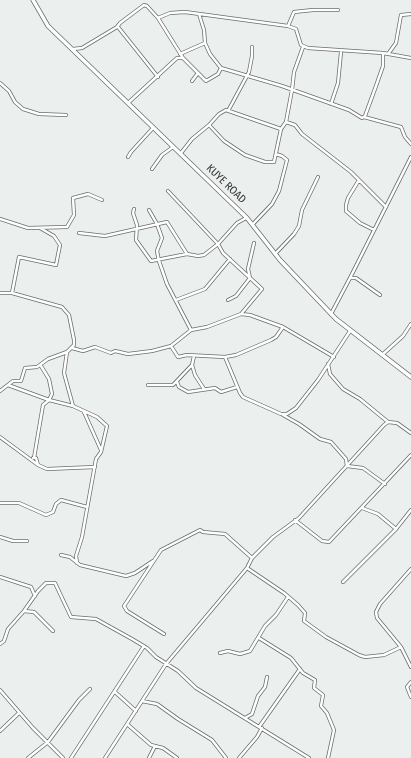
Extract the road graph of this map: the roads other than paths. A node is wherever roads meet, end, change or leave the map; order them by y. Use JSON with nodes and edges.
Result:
{"nodes":[{"id":1,"x":33,"y":0,"type":"edge"},
{"id":2,"x":338,"y":10,"type":"dead end"},
{"id":3,"x":199,"y":14,"type":"junction"},
{"id":4,"x":411,"y":14,"type":"edge"},
{"id":5,"x":158,"y":18,"type":"junction"},
{"id":6,"x":288,"y":26,"type":"junction"},
{"id":7,"x":117,"y":27,"type":"junction"},
{"id":8,"x":205,"y":43,"type":"junction"},
{"id":9,"x":252,"y":47,"type":"dead end"},
{"id":10,"x":303,"y":47,"type":"junction"},
{"id":11,"x":72,"y":49,"type":"junction"},
{"id":12,"x":341,"y":52,"type":"junction"},
{"id":13,"x":383,"y":53,"type":"junction"},
{"id":14,"x":180,"y":54,"type":"junction"},
{"id":15,"x":388,"y":54,"type":"junction"},
{"id":16,"x":182,"y":58,"type":"junction"},
{"id":17,"x":411,"y":58,"type":"edge"},
{"id":18,"x":221,"y":68,"type":"junction"},
{"id":19,"x":198,"y":73,"type":"junction"},
{"id":20,"x":247,"y":75,"type":"junction"},
{"id":21,"x":158,"y":77,"type":"junction"},
{"id":22,"x":192,"y":81,"type":"dead end"},
{"id":23,"x":0,"y":83,"type":"edge"},
{"id":24,"x":292,"y":90,"type":"junction"},
{"id":25,"x":127,"y":103,"type":"junction"},
{"id":26,"x":331,"y":104,"type":"junction"},
{"id":27,"x":228,"y":110,"type":"junction"},
{"id":28,"x":66,"y":114,"type":"dead end"},
{"id":29,"x":363,"y":117,"type":"junction"},
{"id":30,"x":286,"y":122,"type":"junction"},
{"id":31,"x":209,"y":125,"type":"junction"},
{"id":32,"x":153,"y":128,"type":"junction"},
{"id":33,"x":281,"y":129,"type":"junction"},
{"id":34,"x":411,"y":144,"type":"edge"},
{"id":35,"x":173,"y":147,"type":"junction"},
{"id":36,"x":181,"y":153,"type":"junction"},
{"id":37,"x":276,"y":154,"type":"junction"},
{"id":38,"x":128,"y":157,"type":"dead end"},
{"id":39,"x":411,"y":157,"type":"edge"},
{"id":40,"x":152,"y":169,"type":"dead end"},
{"id":41,"x":318,"y":177,"type":"dead end"},
{"id":42,"x":359,"y":179,"type":"junction"},
{"id":43,"x":168,"y":191,"type":"dead end"},
{"id":44,"x":102,"y":200,"type":"dead end"},
{"id":45,"x":386,"y":207,"type":"junction"},
{"id":46,"x":134,"y":209,"type":"dead end"},
{"id":47,"x":149,"y":210,"type":"dead end"},
{"id":48,"x":247,"y":218,"type":"junction"},
{"id":49,"x":0,"y":219,"type":"edge"},
{"id":50,"x":158,"y":224,"type":"junction"},
{"id":51,"x":253,"y":224,"type":"junction"},
{"id":52,"x":40,"y":228,"type":"junction"},
{"id":53,"x":137,"y":228,"type":"junction"},
{"id":54,"x":374,"y":230,"type":"junction"},
{"id":55,"x":79,"y":233,"type":"dead end"},
{"id":56,"x":254,"y":243,"type":"dead end"},
{"id":57,"x":218,"y":244,"type":"junction"},
{"id":58,"x":187,"y":254,"type":"junction"},
{"id":59,"x":275,"y":254,"type":"junction"},
{"id":60,"x":230,"y":259,"type":"junction"},
{"id":61,"x":158,"y":261,"type":"junction"},
{"id":62,"x":250,"y":278,"type":"junction"},
{"id":63,"x":350,"y":278,"type":"junction"},
{"id":64,"x":0,"y":293,"type":"edge"},
{"id":65,"x":12,"y":293,"type":"junction"},
{"id":66,"x":380,"y":295,"type":"dead end"},
{"id":67,"x":176,"y":300,"type":"junction"},
{"id":68,"x":228,"y":300,"type":"dead end"},
{"id":69,"x":241,"y":314,"type":"junction"},
{"id":70,"x":331,"y":314,"type":"junction"},
{"id":71,"x":411,"y":324,"type":"edge"},
{"id":72,"x":283,"y":327,"type":"junction"},
{"id":73,"x":191,"y":330,"type":"junction"},
{"id":74,"x":350,"y":331,"type":"junction"},
{"id":75,"x":171,"y":346,"type":"junction"},
{"id":76,"x":72,"y":348,"type":"junction"},
{"id":77,"x":67,"y":352,"type":"junction"},
{"id":78,"x":382,"y":355,"type":"junction"},
{"id":79,"x":194,"y":356,"type":"junction"},
{"id":80,"x":225,"y":357,"type":"junction"},
{"id":81,"x":334,"y":357,"type":"junction"},
{"id":82,"x":328,"y":364,"type":"junction"},
{"id":83,"x":192,"y":365,"type":"junction"},
{"id":84,"x":41,"y":366,"type":"junction"},
{"id":85,"x":411,"y":377,"type":"edge"},
{"id":86,"x":177,"y":382,"type":"junction"},
{"id":87,"x":8,"y":385,"type":"junction"},
{"id":88,"x":148,"y":385,"type":"dead end"},
{"id":89,"x":237,"y":386,"type":"junction"},
{"id":90,"x":204,"y":389,"type":"junction"},
{"id":91,"x":0,"y":391,"type":"edge"},
{"id":92,"x":49,"y":400,"type":"junction"},
{"id":93,"x":73,"y":406,"type":"junction"},
{"id":94,"x":84,"y":412,"type":"junction"},
{"id":95,"x":281,"y":414,"type":"junction"},
{"id":96,"x":388,"y":422,"type":"junction"},
{"id":97,"x":411,"y":433,"type":"edge"},
{"id":98,"x":0,"y":437,"type":"edge"},
{"id":99,"x":101,"y":452,"type":"junction"},
{"id":100,"x":411,"y":455,"type":"edge"},
{"id":101,"x":32,"y":458,"type":"junction"},
{"id":102,"x":346,"y":466,"type":"junction"},
{"id":103,"x":95,"y":467,"type":"junction"},
{"id":104,"x":385,"y":484,"type":"junction"},
{"id":105,"x":0,"y":503,"type":"edge"},
{"id":106,"x":87,"y":507,"type":"junction"},
{"id":107,"x":362,"y":508,"type":"junction"},
{"id":108,"x":411,"y":510,"type":"edge"},
{"id":109,"x":295,"y":520,"type":"junction"},
{"id":110,"x":396,"y":529,"type":"junction"},
{"id":111,"x":0,"y":537,"type":"edge"},
{"id":112,"x":27,"y":541,"type":"dead end"},
{"id":113,"x":61,"y":555,"type":"dead end"},
{"id":114,"x":252,"y":558,"type":"junction"},
{"id":115,"x":153,"y":560,"type":"junction"},
{"id":116,"x":77,"y":563,"type":"junction"},
{"id":117,"x":248,"y":568,"type":"junction"},
{"id":118,"x":411,"y":569,"type":"edge"},
{"id":119,"x":0,"y":577,"type":"edge"},
{"id":120,"x":342,"y":582,"type":"dead end"},
{"id":121,"x":32,"y":590,"type":"junction"},
{"id":122,"x":38,"y":591,"type":"junction"},
{"id":123,"x":35,"y":596,"type":"junction"},
{"id":124,"x":288,"y":597,"type":"junction"},
{"id":125,"x":24,"y":611,"type":"junction"},
{"id":126,"x":53,"y":631,"type":"dead end"},
{"id":127,"x":164,"y":634,"type":"dead end"},
{"id":128,"x":259,"y":638,"type":"junction"},
{"id":129,"x":0,"y":644,"type":"edge"},
{"id":130,"x":144,"y":646,"type":"junction"},
{"id":131,"x":401,"y":647,"type":"junction"},
{"id":132,"x":220,"y":653,"type":"dead end"},
{"id":133,"x":166,"y":664,"type":"junction"},
{"id":134,"x":411,"y":667,"type":"edge"},
{"id":135,"x":300,"y":669,"type":"junction"},
{"id":136,"x":267,"y":677,"type":"dead end"},
{"id":137,"x":411,"y":682,"type":"edge"},
{"id":138,"x":90,"y":689,"type":"dead end"},
{"id":139,"x":0,"y":690,"type":"edge"},
{"id":140,"x":115,"y":692,"type":"junction"},
{"id":141,"x":411,"y":696,"type":"edge"},
{"id":142,"x":142,"y":701,"type":"junction"},
{"id":143,"x":136,"y":711,"type":"junction"},
{"id":144,"x":19,"y":713,"type":"junction"},
{"id":145,"x":244,"y":719,"type":"junction"},
{"id":146,"x":127,"y":724,"type":"junction"},
{"id":147,"x":260,"y":728,"type":"junction"},
{"id":148,"x":0,"y":731,"type":"edge"},
{"id":149,"x":48,"y":742,"type":"junction"},
{"id":150,"x":155,"y":746,"type":"junction"},
{"id":151,"x":28,"y":758,"type":"edge"},
{"id":152,"x":63,"y":758,"type":"edge"},
{"id":153,"x":71,"y":758,"type":"edge"},
{"id":154,"x":105,"y":758,"type":"edge"},
{"id":155,"x":149,"y":758,"type":"edge"},
{"id":156,"x":178,"y":758,"type":"edge"},
{"id":157,"x":226,"y":758,"type":"edge"},
{"id":158,"x":239,"y":758,"type":"edge"},
{"id":159,"x":308,"y":758,"type":"edge"},
{"id":160,"x":328,"y":758,"type":"edge"}],
"edges":[{"from":1,"to":11,"type":"street","name":"KUYE ROAD"},
{"from":2,"to":6,"type":"street"},
{"from":3,"to":5,"type":"street"},
{"from":3,"to":6,"type":"street"},
{"from":3,"to":8,"type":"street"},
{"from":4,"to":15,"type":"street"},
{"from":5,"to":7,"type":"street"},
{"from":5,"to":14,"type":"street"},
{"from":6,"to":10,"type":"street"},
{"from":7,"to":11,"type":"street"},
{"from":7,"to":21,"type":"street"},
{"from":8,"to":14,"type":"street"},
{"from":8,"to":18,"type":"street"},
{"from":9,"to":20,"type":"street"},
{"from":10,"to":12,"type":"street"},
{"from":10,"to":24,"type":"street"},
{"from":11,"to":25,"type":"street","name":"KUYE ROAD"},
{"from":12,"to":13,"type":"street"},
{"from":12,"to":26,"type":"street"},
{"from":13,"to":15,"type":"street"},
{"from":13,"to":29,"type":"street"},
{"from":14,"to":16,"type":"street"},
{"from":15,"to":17,"type":"street"},
{"from":16,"to":19,"type":"street"},
{"from":16,"to":21,"type":"street"},
{"from":18,"to":19,"type":"street"},
{"from":18,"to":20,"type":"street"},
{"from":19,"to":22,"type":"street"},
{"from":20,"to":24,"type":"street"},
{"from":20,"to":27,"type":"street"},
{"from":21,"to":25,"type":"street"},
{"from":23,"to":28,"type":"street"},
{"from":24,"to":26,"type":"street"},
{"from":24,"to":30,"type":"street"},
{"from":25,"to":32,"type":"street","name":"KUYE ROAD"},
{"from":26,"to":29,"type":"street"},
{"from":27,"to":31,"type":"street"},
{"from":27,"to":33,"type":"street"},
{"from":29,"to":34,"type":"street"},
{"from":30,"to":33,"type":"street"},
{"from":30,"to":42,"type":"street"},
{"from":31,"to":36,"type":"street"},
{"from":31,"to":37,"type":"street"},
{"from":32,"to":35,"type":"street","name":"KUYE ROAD"},
{"from":32,"to":38,"type":"street"},
{"from":33,"to":37,"type":"street"},
{"from":35,"to":36,"type":"street","name":"KUYE ROAD"},
{"from":35,"to":40,"type":"street"},
{"from":36,"to":48,"type":"street","name":"KUYE ROAD"},
{"from":37,"to":51,"type":"street"},
{"from":39,"to":45,"type":"street"},
{"from":41,"to":59,"type":"street"},
{"from":42,"to":45,"type":"street"},
{"from":42,"to":54,"type":"street"},
{"from":43,"to":57,"type":"street"},
{"from":44,"to":52,"type":"street"},
{"from":45,"to":54,"type":"street"},
{"from":46,"to":53,"type":"street"},
{"from":47,"to":50,"type":"street"},
{"from":48,"to":51,"type":"street","name":"KUYE ROAD"},
{"from":48,"to":57,"type":"street"},
{"from":49,"to":52,"type":"street"},
{"from":50,"to":53,"type":"street"},
{"from":50,"to":58,"type":"street"},
{"from":50,"to":61,"type":"street"},
{"from":51,"to":59,"type":"street","name":"KUYE ROAD"},
{"from":52,"to":65,"type":"street"},
{"from":53,"to":55,"type":"street"},
{"from":53,"to":61,"type":"street"},
{"from":54,"to":63,"type":"street"},
{"from":56,"to":62,"type":"street"},
{"from":57,"to":58,"type":"street"},
{"from":57,"to":60,"type":"street"},
{"from":58,"to":61,"type":"street"},
{"from":59,"to":70,"type":"street","name":"KUYE ROAD"},
{"from":60,"to":62,"type":"street"},
{"from":60,"to":67,"type":"street"},
{"from":61,"to":67,"type":"street"},
{"from":62,"to":68,"type":"street"},
{"from":62,"to":69,"type":"street"},
{"from":63,"to":66,"type":"street"},
{"from":63,"to":70,"type":"street"},
{"from":64,"to":65,"type":"street"},
{"from":65,"to":76,"type":"street"},
{"from":67,"to":73,"type":"street"},
{"from":69,"to":72,"type":"street"},
{"from":69,"to":73,"type":"street"},
{"from":70,"to":74,"type":"street","name":"KUYE ROAD"},
{"from":71,"to":78,"type":"street"},
{"from":72,"to":80,"type":"street"},
{"from":72,"to":81,"type":"street"},
{"from":73,"to":75,"type":"street"},
{"from":74,"to":78,"type":"street","name":"KUYE ROAD"},
{"from":74,"to":81,"type":"street"},
{"from":75,"to":76,"type":"street"},
{"from":75,"to":79,"type":"street"},
{"from":76,"to":77,"type":"street"},
{"from":77,"to":84,"type":"street"},
{"from":77,"to":93,"type":"street"},
{"from":78,"to":85,"type":"street","name":"KUYE ROAD"},
{"from":79,"to":80,"type":"street"},
{"from":79,"to":83,"type":"street"},
{"from":80,"to":89,"type":"street"},
{"from":81,"to":82,"type":"street"},
{"from":82,"to":95,"type":"street"},
{"from":82,"to":96,"type":"street"},
{"from":83,"to":86,"type":"street"},
{"from":83,"to":90,"type":"street"},
{"from":84,"to":87,"type":"street"},
{"from":84,"to":92,"type":"street"},
{"from":86,"to":88,"type":"street"},
{"from":86,"to":90,"type":"street"},
{"from":87,"to":91,"type":"street"},
{"from":87,"to":92,"type":"street"},
{"from":89,"to":90,"type":"street"},
{"from":89,"to":95,"type":"street"},
{"from":92,"to":93,"type":"street"},
{"from":92,"to":101,"type":"street"},
{"from":93,"to":94,"type":"street"},
{"from":94,"to":99,"type":"street"},
{"from":94,"to":99,"type":"street"},
{"from":95,"to":102,"type":"street"},
{"from":96,"to":97,"type":"street"},
{"from":96,"to":102,"type":"street"},
{"from":98,"to":101,"type":"street"},
{"from":99,"to":103,"type":"street"},
{"from":100,"to":104,"type":"street"},
{"from":101,"to":103,"type":"street"},
{"from":102,"to":104,"type":"street"},
{"from":102,"to":109,"type":"street"},
{"from":103,"to":106,"type":"street"},
{"from":104,"to":107,"type":"street"},
{"from":105,"to":106,"type":"street"},
{"from":106,"to":116,"type":"street"},
{"from":107,"to":109,"type":"street"},
{"from":107,"to":110,"type":"street"},
{"from":108,"to":110,"type":"street"},
{"from":109,"to":114,"type":"street"},
{"from":110,"to":120,"type":"street"},
{"from":111,"to":112,"type":"street"},
{"from":113,"to":116,"type":"street"},
{"from":114,"to":115,"type":"street"},
{"from":114,"to":117,"type":"street"},
{"from":115,"to":116,"type":"street"},
{"from":115,"to":127,"type":"street"},
{"from":117,"to":124,"type":"street"},
{"from":117,"to":133,"type":"street"},
{"from":118,"to":131,"type":"street"},
{"from":119,"to":121,"type":"street"},
{"from":121,"to":122,"type":"street"},
{"from":121,"to":123,"type":"street"},
{"from":122,"to":123,"type":"street"},
{"from":122,"to":130,"type":"street"},
{"from":123,"to":125,"type":"street"},
{"from":124,"to":128,"type":"street"},
{"from":124,"to":131,"type":"street"},
{"from":125,"to":126,"type":"street"},
{"from":125,"to":129,"type":"street"},
{"from":128,"to":132,"type":"street"},
{"from":128,"to":135,"type":"street"},
{"from":130,"to":133,"type":"street"},
{"from":130,"to":140,"type":"street"},
{"from":131,"to":134,"type":"street"},
{"from":133,"to":142,"type":"street"},
{"from":133,"to":145,"type":"street"},
{"from":135,"to":147,"type":"street"},
{"from":135,"to":160,"type":"street"},
{"from":136,"to":145,"type":"street"},
{"from":137,"to":141,"type":"street"},
{"from":138,"to":149,"type":"street"},
{"from":139,"to":144,"type":"street"},
{"from":140,"to":143,"type":"street"},
{"from":140,"to":153,"type":"street"},
{"from":142,"to":143,"type":"street"},
{"from":142,"to":157,"type":"street"},
{"from":143,"to":146,"type":"street"},
{"from":144,"to":148,"type":"street"},
{"from":144,"to":149,"type":"street"},
{"from":145,"to":147,"type":"street"},
{"from":146,"to":150,"type":"street"},
{"from":146,"to":154,"type":"street"},
{"from":147,"to":158,"type":"street"},
{"from":147,"to":159,"type":"street"},
{"from":149,"to":151,"type":"street"},
{"from":149,"to":152,"type":"street"},
{"from":150,"to":155,"type":"street"},
{"from":150,"to":156,"type":"street"}]}
